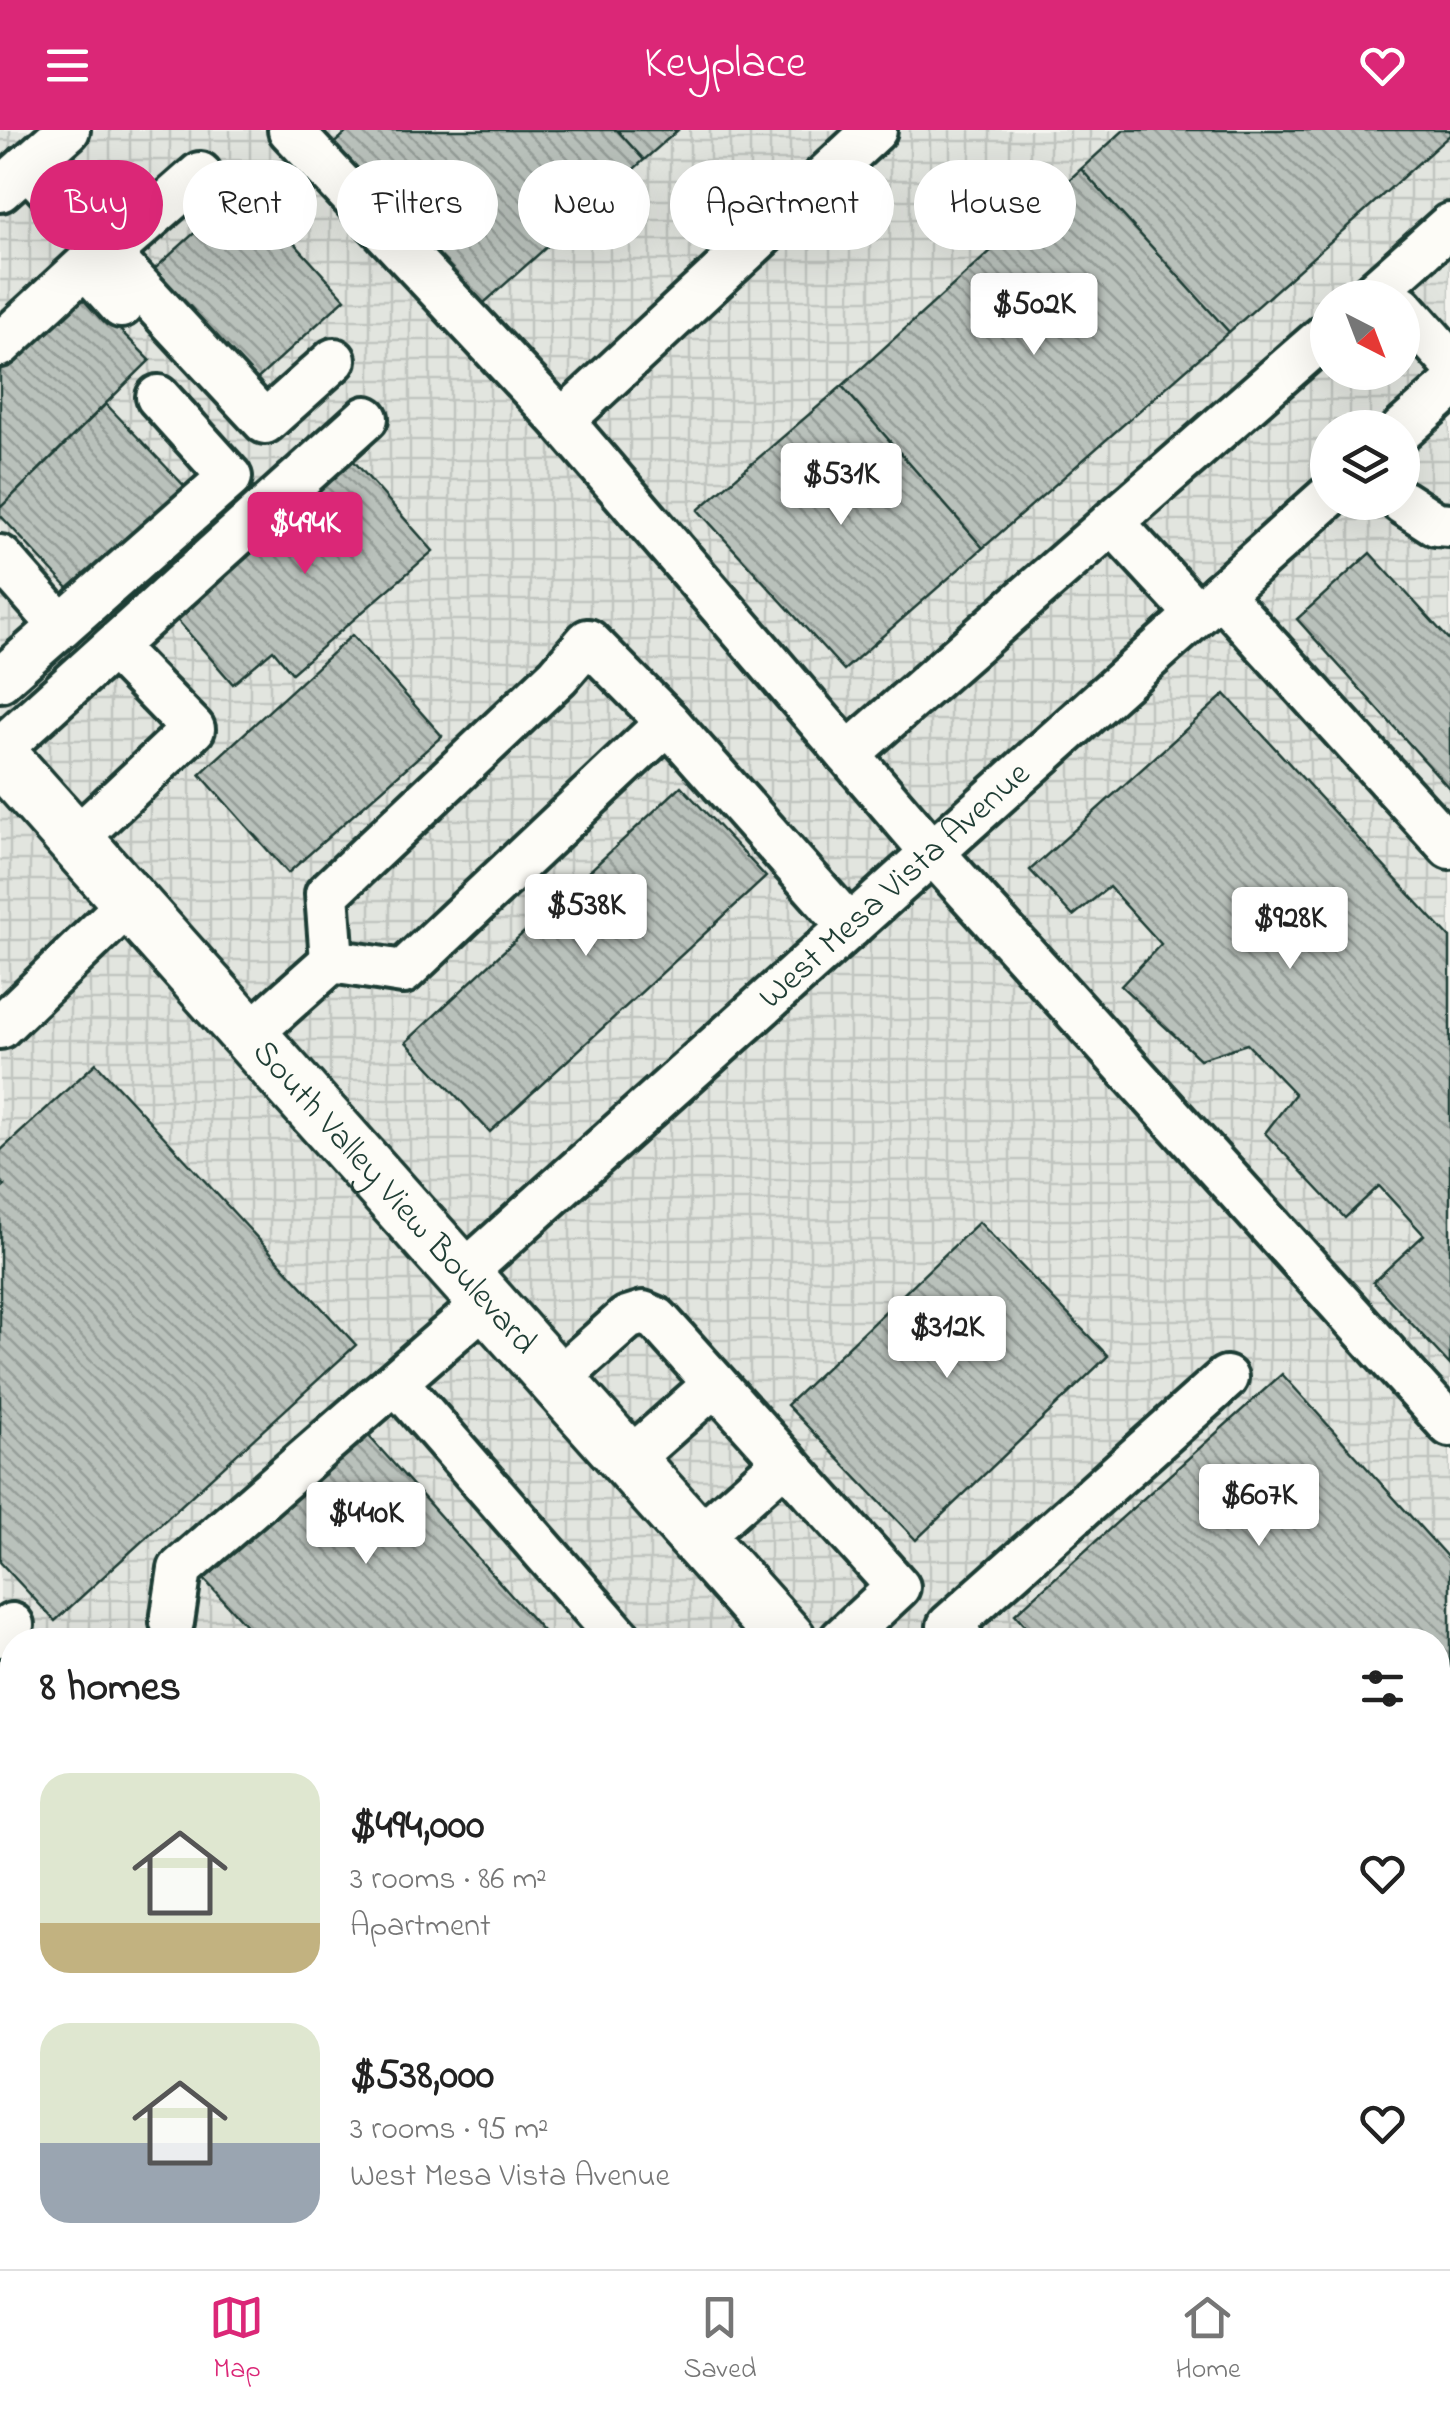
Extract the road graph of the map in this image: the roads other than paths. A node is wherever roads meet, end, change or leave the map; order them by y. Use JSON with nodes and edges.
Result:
{"nodes":[{"id":1,"x":68,"y":130,"type":"edge"},
{"id":2,"x":290,"y":130,"type":"edge"},
{"id":3,"x":876,"y":130,"type":"edge"},
{"id":4,"x":14,"y":178,"type":"edge"},
{"id":5,"x":183,"y":189,"type":"edge"},
{"id":6,"x":1450,"y":225,"type":"edge"},
{"id":7,"x":109,"y":254,"type":"junction"},
{"id":8,"x":1402,"y":280,"type":"edge"},
{"id":9,"x":1420,"y":331,"type":"edge"},
{"id":10,"x":152,"y":340,"type":"dead end"},
{"id":11,"x":0,"y":346,"type":"edge"},
{"id":12,"x":1310,"y":349,"type":"edge"},
{"id":13,"x":334,"y":360,"type":"dead end"},
{"id":14,"x":1450,"y":361,"type":"edge"},
{"id":15,"x":1450,"y":387,"type":"edge"},
{"id":16,"x":158,"y":397,"type":"dead end"},
{"id":17,"x":1420,"y":414,"type":"edge"},
{"id":18,"x":366,"y":418,"type":"dead end"},
{"id":19,"x":562,"y":421,"type":"junction"},
{"id":20,"x":1310,"y":513,"type":"edge"},
{"id":21,"x":1420,"y":514,"type":"edge"},
{"id":22,"x":1112,"y":522,"type":"junction"},
{"id":23,"x":1450,"y":525,"type":"edge"},
{"id":24,"x":0,"y":558,"type":"edge"},
{"id":25,"x":1209,"y":604,"type":"junction"},
{"id":26,"x":61,"y":626,"type":"junction"},
{"id":27,"x":114,"y":647,"type":"junction"},
{"id":28,"x":0,"y":680,"type":"edge"},
{"id":29,"x":668,"y":722,"type":"junction"},
{"id":30,"x":848,"y":754,"type":"junction"},
{"id":31,"x":5,"y":771,"type":"edge"},
{"id":32,"x":75,"y":840,"type":"junction"},
{"id":33,"x":1450,"y":848,"type":"edge"},
{"id":34,"x":933,"y":852,"type":"junction"},
{"id":35,"x":130,"y":902,"type":"junction"},
{"id":36,"x":850,"y":927,"type":"junction"},
{"id":37,"x":332,"y":962,"type":"junction"},
{"id":38,"x":0,"y":1027,"type":"edge"},
{"id":39,"x":249,"y":1035,"type":"junction"},
{"id":40,"x":474,"y":1289,"type":"junction"},
{"id":41,"x":1226,"y":1378,"type":"dead end"},
{"id":42,"x":556,"y":1381,"type":"junction"},
{"id":43,"x":396,"y":1382,"type":"junction"},
{"id":44,"x":716,"y":1384,"type":"junction"},
{"id":45,"x":1450,"y":1425,"type":"edge"},
{"id":46,"x":628,"y":1461,"type":"junction"},
{"id":47,"x":785,"y":1461,"type":"junction"},
{"id":48,"x":697,"y":1539,"type":"junction"},
{"id":49,"x":171,"y":1628,"type":"edge"},
{"id":50,"x":611,"y":1628,"type":"edge"},
{"id":51,"x":777,"y":1628,"type":"edge"},
{"id":52,"x":854,"y":1628,"type":"edge"},
{"id":53,"x":951,"y":1628,"type":"edge"}],
"edges":[{"from":1,"to":4,"type":"street"},
{"from":2,"to":19,"type":"street"},
{"from":3,"to":19,"type":"street"},
{"from":4,"to":7,"type":"street"},
{"from":5,"to":7,"type":"street"},
{"from":6,"to":8,"type":"street"},
{"from":7,"to":13,"type":"street"},
{"from":9,"to":14,"type":"street"},
{"from":10,"to":11,"type":"street"},
{"from":12,"to":22,"type":"street"},
{"from":15,"to":17,"type":"street"},
{"from":16,"to":26,"type":"street"},
{"from":18,"to":27,"type":"street"},
{"from":19,"to":30,"type":"street"},
{"from":20,"to":25,"type":"street","name":"West Mesa Vista Avenue"},
{"from":21,"to":23,"type":"street"},
{"from":22,"to":25,"type":"street"},
{"from":22,"to":30,"type":"street"},
{"from":24,"to":26,"type":"street"},
{"from":25,"to":33,"type":"street"},
{"from":25,"to":34,"type":"street","name":"West Mesa Vista Avenue"},
{"from":26,"to":28,"type":"street"},
{"from":27,"to":31,"type":"street"},
{"from":27,"to":32,"type":"street"},
{"from":29,"to":36,"type":"street"},
{"from":29,"to":37,"type":"street"},
{"from":29,"to":37,"type":"street"},
{"from":30,"to":34,"type":"street"},
{"from":31,"to":32,"type":"main road","name":"South Valley View Boulevard"},
{"from":32,"to":35,"type":"main road","name":"South Valley View Boulevard"},
{"from":34,"to":36,"type":"street","name":"West Mesa Vista Avenue"},
{"from":34,"to":45,"type":"street"},
{"from":35,"to":38,"type":"street"},
{"from":35,"to":39,"type":"main road","name":"South Valley View Boulevard"},
{"from":36,"to":40,"type":"street","name":"West Mesa Vista Avenue"},
{"from":37,"to":39,"type":"street"},
{"from":39,"to":40,"type":"main road","name":"South Valley View Boulevard"},
{"from":40,"to":42,"type":"main road","name":"South Valley View Boulevard"},
{"from":40,"to":43,"type":"street","name":"West Mesa Vista Avenue"},
{"from":41,"to":53,"type":"street"},
{"from":42,"to":44,"type":"street"},
{"from":42,"to":46,"type":"main road","name":"South Valley View Boulevard"},
{"from":43,"to":49,"type":"street","name":"West Mesa Vista Avenue"},
{"from":43,"to":50,"type":"street"},
{"from":44,"to":46,"type":"street"},
{"from":44,"to":47,"type":"street"},
{"from":46,"to":48,"type":"main road","name":"South Valley View Boulevard"},
{"from":47,"to":48,"type":"street"},
{"from":47,"to":52,"type":"street"},
{"from":48,"to":51,"type":"main road","name":"South Valley View Boulevard"}]}
